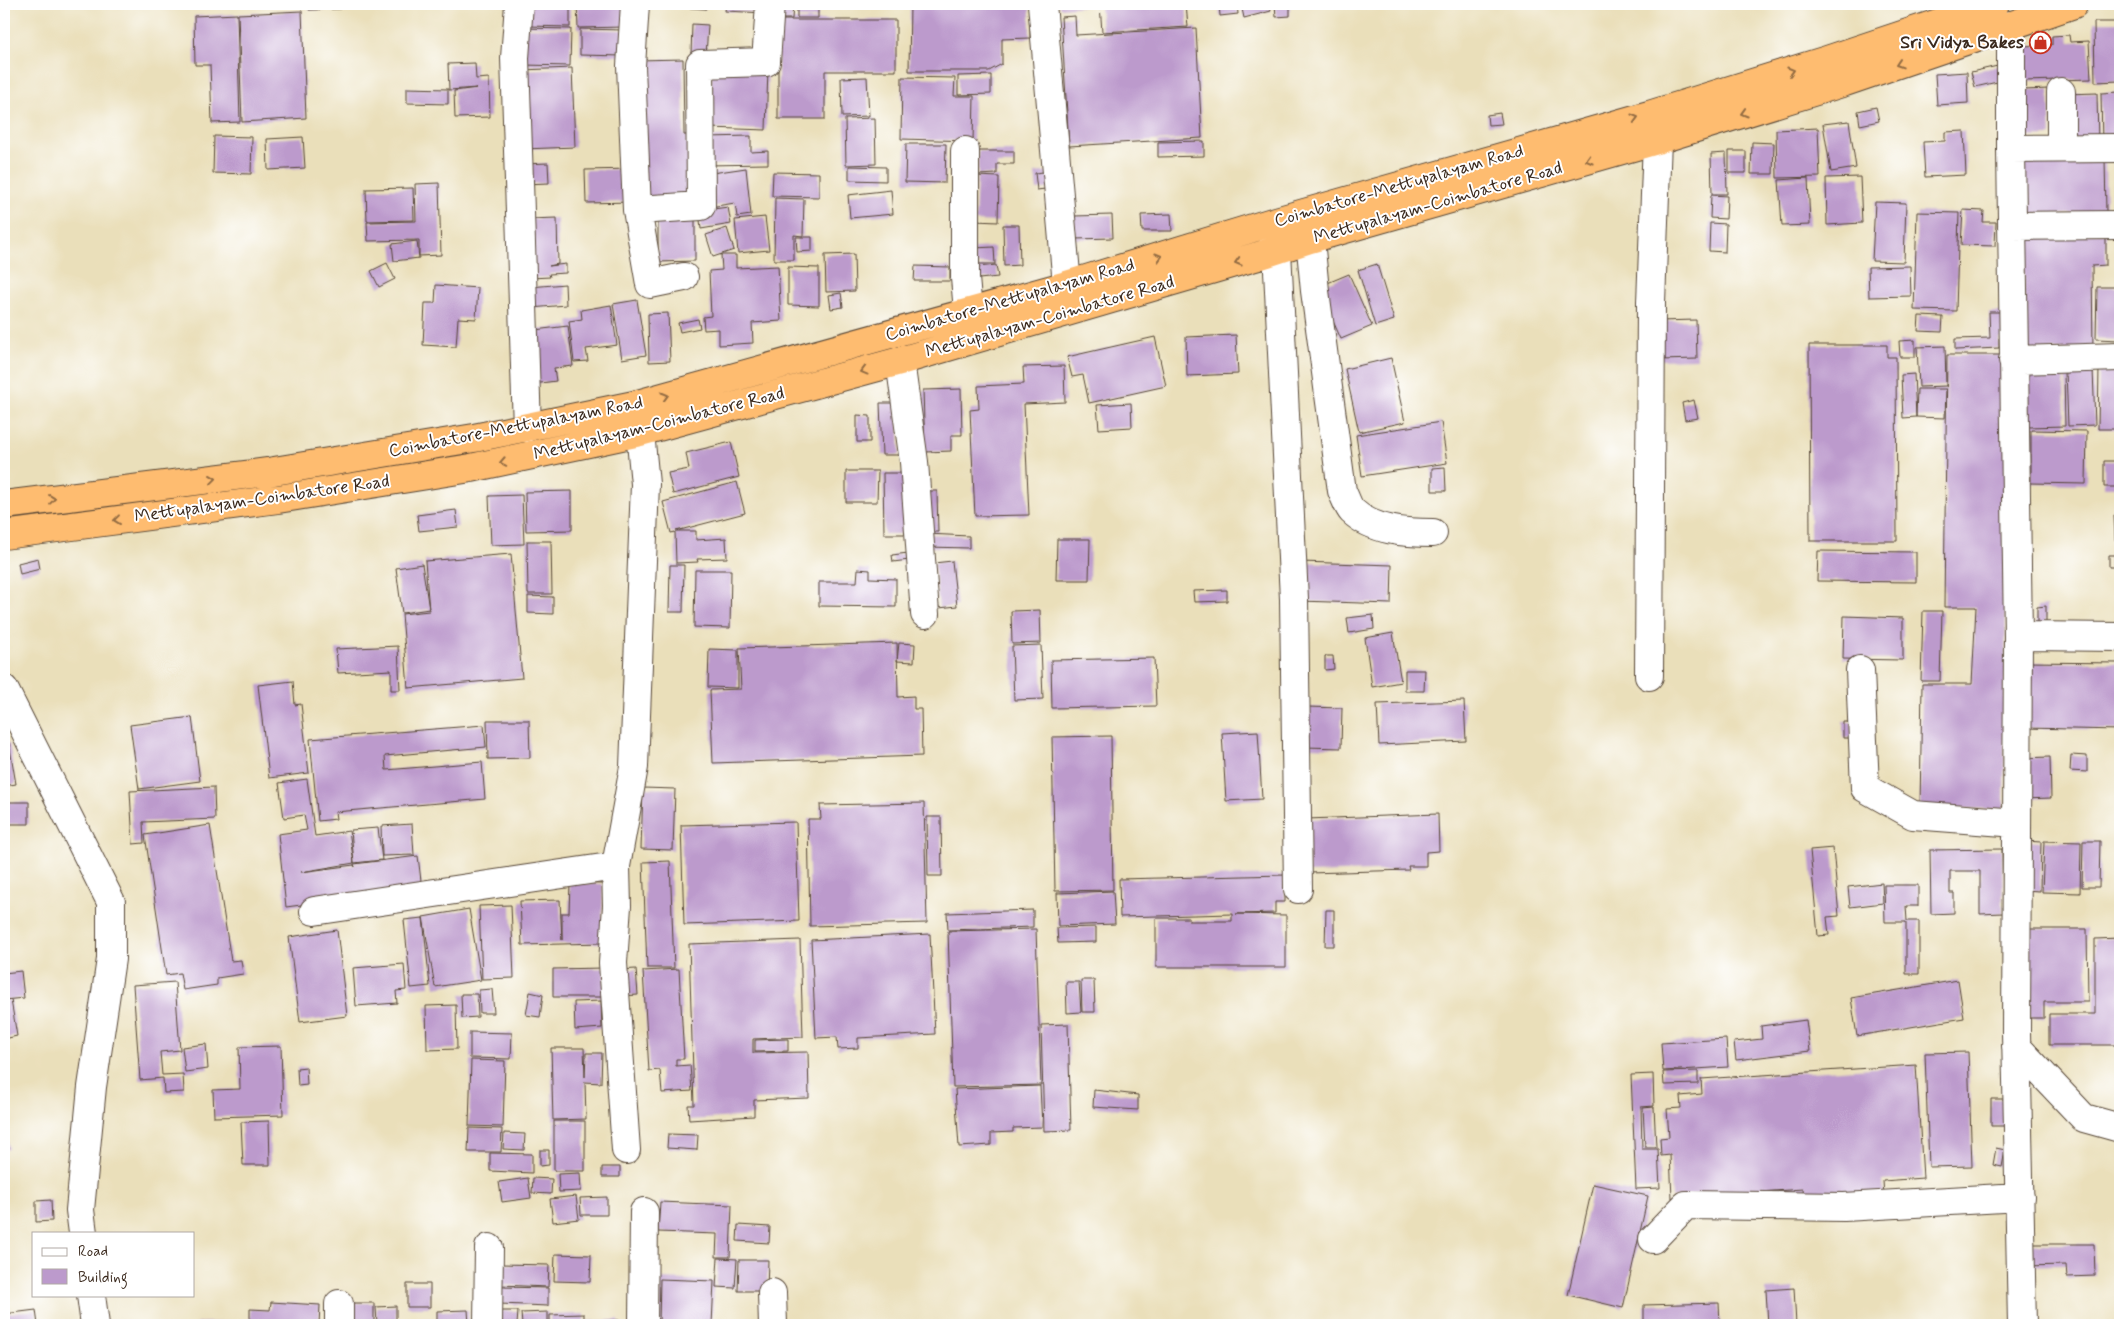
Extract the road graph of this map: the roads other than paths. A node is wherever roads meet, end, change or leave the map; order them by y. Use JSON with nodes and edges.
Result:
{"nodes":[{"id":1,"x":519,"y":4,"type":"edge"},
{"id":2,"x":635,"y":4,"type":"edge"},
{"id":3,"x":770,"y":4,"type":"edge"},
{"id":4,"x":1042,"y":4,"type":"edge"},
{"id":5,"x":1995,"y":4,"type":"edge"},
{"id":6,"x":2074,"y":4,"type":"edge"},
{"id":7,"x":2011,"y":25,"type":"junction"},
{"id":8,"x":2061,"y":92,"type":"dead end"},
{"id":9,"x":1657,"y":140,"type":"junction"},
{"id":10,"x":2061,"y":148,"type":"junction"},
{"id":11,"x":2118,"y":148,"type":"dead end"},
{"id":12,"x":2011,"y":149,"type":"junction"},
{"id":13,"x":965,"y":151,"type":"dead end"},
{"id":14,"x":1380,"y":206,"type":"junction"},
{"id":15,"x":637,"y":210,"type":"junction"},
{"id":16,"x":1269,"y":223,"type":"junction"},
{"id":17,"x":2120,"y":225,"type":"edge"},
{"id":18,"x":2012,"y":226,"type":"junction"},
{"id":19,"x":1310,"y":239,"type":"junction"},
{"id":20,"x":1277,"y":250,"type":"junction"},
{"id":21,"x":684,"y":277,"type":"dead end"},
{"id":22,"x":1067,"y":285,"type":"junction"},
{"id":23,"x":968,"y":311,"type":"junction"},
{"id":24,"x":2120,"y":358,"type":"edge"},
{"id":25,"x":2013,"y":360,"type":"junction"},
{"id":26,"x":900,"y":361,"type":"junction"},
{"id":27,"x":634,"y":405,"type":"junction"},
{"id":28,"x":527,"y":428,"type":"junction"},
{"id":29,"x":640,"y":432,"type":"junction"},
{"id":30,"x":4,"y":506,"type":"edge"},
{"id":31,"x":1433,"y":533,"type":"dead end"},
{"id":32,"x":4,"y":535,"type":"edge"},
{"id":33,"x":925,"y":614,"type":"dead end"},
{"id":34,"x":2018,"y":636,"type":"junction"},
{"id":35,"x":2120,"y":637,"type":"edge"},
{"id":36,"x":1860,"y":670,"type":"dead end"},
{"id":37,"x":1649,"y":676,"type":"dead end"},
{"id":38,"x":4,"y":689,"type":"edge"},
{"id":39,"x":2017,"y":824,"type":"junction"},
{"id":40,"x":616,"y":866,"type":"junction"},
{"id":41,"x":1298,"y":888,"type":"dead end"},
{"id":42,"x":314,"y":911,"type":"dead end"},
{"id":43,"x":2016,"y":1046,"type":"junction"},
{"id":44,"x":2120,"y":1128,"type":"edge"},
{"id":45,"x":626,"y":1150,"type":"dead end"},
{"id":46,"x":2020,"y":1197,"type":"junction"},
{"id":47,"x":644,"y":1212,"type":"dead end"},
{"id":48,"x":83,"y":1232,"type":"edge"},
{"id":49,"x":1653,"y":1239,"type":"dead end"},
{"id":50,"x":489,"y":1248,"type":"dead end"},
{"id":51,"x":772,"y":1293,"type":"dead end"},
{"id":52,"x":91,"y":1296,"type":"edge"},
{"id":53,"x":95,"y":1325,"type":"edge"},
{"id":54,"x":488,"y":1325,"type":"edge"},
{"id":55,"x":643,"y":1325,"type":"edge"},
{"id":56,"x":773,"y":1325,"type":"edge"},
{"id":57,"x":2022,"y":1325,"type":"edge"}],
"edges":[{"from":1,"to":28,"type":"street"},
{"from":2,"to":15,"type":"street"},
{"from":3,"to":15,"type":"street"},
{"from":4,"to":22,"type":"street"},
{"from":14,"to":5,"type":"highway","name":"Coimbatore-Mettupalayam Road","one_way":true},
{"from":6,"to":7,"type":"highway","name":"Mettupalayam-Coimbatore Road"},
{"from":7,"to":9,"type":"highway","name":"Mettupalayam-Coimbatore Road","one_way":true},
{"from":7,"to":12,"type":"street"},
{"from":8,"to":10,"type":"street"},
{"from":9,"to":14,"type":"highway","name":"Mettupalayam-Coimbatore Road","one_way":true},
{"from":9,"to":37,"type":"street"},
{"from":10,"to":11,"type":"street"},
{"from":10,"to":12,"type":"street"},
{"from":12,"to":18,"type":"street"},
{"from":13,"to":23,"type":"street"},
{"from":14,"to":16,"type":"highway","name":"Coimbatore-Mettupalayam Road"},
{"from":14,"to":19,"type":"highway","name":"Mettupalayam-Coimbatore Road"},
{"from":15,"to":21,"type":"street"},
{"from":16,"to":20,"type":"street"},
{"from":22,"to":16,"type":"highway","name":"Coimbatore-Mettupalayam Road","one_way":true},
{"from":17,"to":18,"type":"street"},
{"from":18,"to":25,"type":"street"},
{"from":19,"to":20,"type":"highway","name":"Mettupalayam-Coimbatore Road"},
{"from":19,"to":31,"type":"street"},
{"from":20,"to":26,"type":"highway","name":"Mettupalayam-Coimbatore Road","one_way":true},
{"from":20,"to":41,"type":"street"},
{"from":22,"to":23,"type":"highway","name":"Coimbatore-Mettupalayam Road"},
{"from":27,"to":23,"type":"highway","name":"Coimbatore-Mettupalayam Road","one_way":true},
{"from":24,"to":25,"type":"street"},
{"from":25,"to":34,"type":"street"},
{"from":26,"to":29,"type":"highway","name":"Mettupalayam-Coimbatore Road","one_way":true},
{"from":26,"to":33,"type":"street"},
{"from":27,"to":28,"type":"highway","name":"Coimbatore-Mettupalayam Road"},
{"from":27,"to":29,"type":"highway"},
{"from":30,"to":28,"type":"highway","name":"Coimbatore-Mettupalayam Road","one_way":true},
{"from":29,"to":32,"type":"highway","name":"Mettupalayam-Coimbatore Road","one_way":true},
{"from":29,"to":40,"type":"street"},
{"from":34,"to":35,"type":"street"},
{"from":34,"to":39,"type":"street"},
{"from":36,"to":39,"type":"street"},
{"from":38,"to":48,"type":"street"},
{"from":39,"to":43,"type":"street"},
{"from":40,"to":42,"type":"street"},
{"from":40,"to":45,"type":"street"},
{"from":43,"to":44,"type":"street"},
{"from":43,"to":46,"type":"street"},
{"from":46,"to":49,"type":"street"},
{"from":46,"to":57,"type":"street"},
{"from":47,"to":55,"type":"street"},
{"from":50,"to":54,"type":"street"},
{"from":51,"to":56,"type":"street"},
{"from":52,"to":53,"type":"street"}]}
